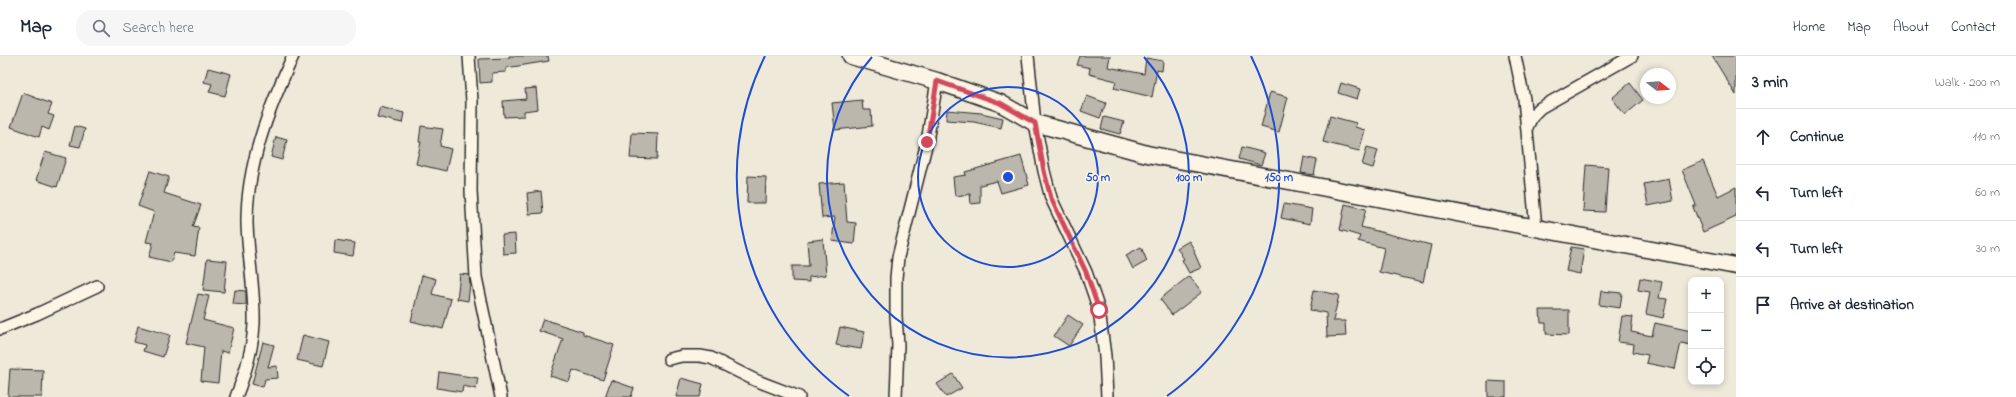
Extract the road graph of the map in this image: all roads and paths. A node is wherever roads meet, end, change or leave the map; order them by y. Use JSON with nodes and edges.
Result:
{"nodes":[{"id":1,"x":293,"y":56,"type":"edge"},
{"id":2,"x":469,"y":56,"type":"edge"},
{"id":3,"x":851,"y":56,"type":"edge"},
{"id":4,"x":1028,"y":56,"type":"edge"},
{"id":5,"x":1515,"y":56,"type":"edge"},
{"id":6,"x":1632,"y":56,"type":"edge"},
{"id":7,"x":937,"y":81,"type":"junction"},
{"id":8,"x":1524,"y":99,"type":"junction"},
{"id":9,"x":1549,"y":102,"type":"junction"},
{"id":10,"x":1035,"y":123,"type":"junction"},
{"id":11,"x":1527,"y":127,"type":"junction"},
{"id":12,"x":1536,"y":228,"type":"junction"},
{"id":13,"x":1736,"y":266,"type":"edge"},
{"id":14,"x":97,"y":286,"type":"dead end"},
{"id":15,"x":0,"y":329,"type":"edge"},
{"id":16,"x":669,"y":359,"type":"dead end"},
{"id":17,"x":236,"y":397,"type":"edge"},
{"id":18,"x":501,"y":397,"type":"edge"},
{"id":19,"x":799,"y":397,"type":"edge"},
{"id":20,"x":896,"y":397,"type":"edge"},
{"id":21,"x":1107,"y":397,"type":"edge"}],
"edges":[{"from":1,"to":17,"type":"street"},
{"from":2,"to":18,"type":"street"},
{"from":3,"to":7,"type":"street"},
{"from":4,"to":10,"type":"street"},
{"from":5,"to":8,"type":"street"},
{"from":6,"to":9,"type":"street"},
{"from":7,"to":10,"type":"street"},
{"from":7,"to":20,"type":"street"},
{"from":8,"to":9,"type":"street"},
{"from":8,"to":11,"type":"street"},
{"from":9,"to":11,"type":"street"},
{"from":10,"to":12,"type":"street"},
{"from":10,"to":21,"type":"street"},
{"from":11,"to":12,"type":"street"},
{"from":12,"to":13,"type":"street"},
{"from":14,"to":15,"type":"street"},
{"from":16,"to":19,"type":"street"}]}
